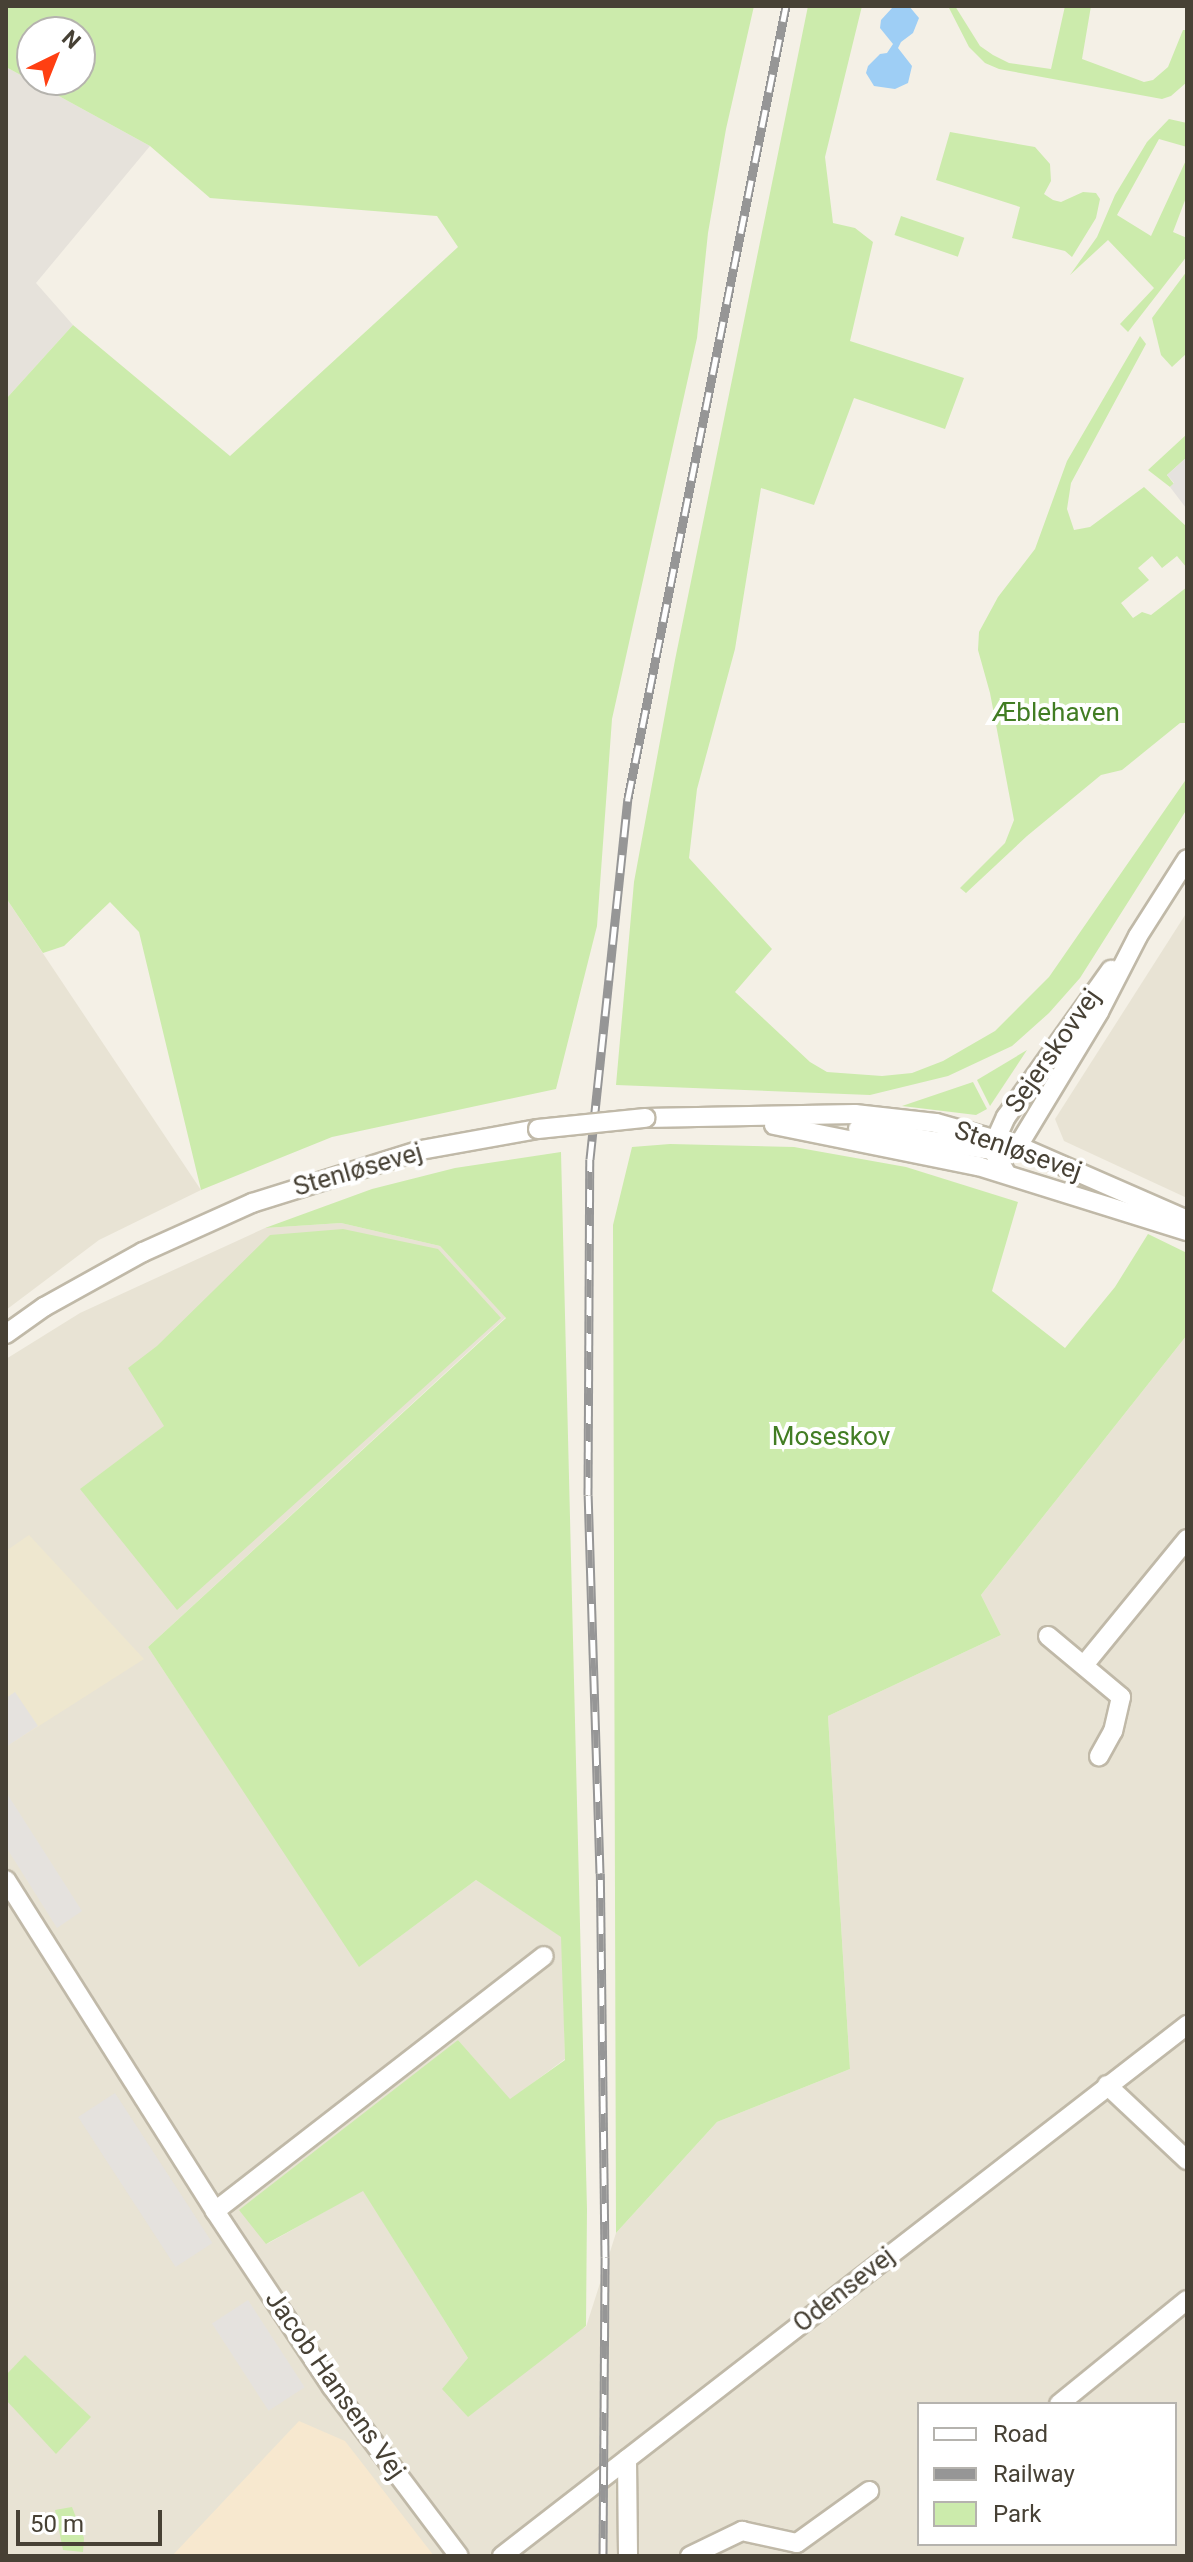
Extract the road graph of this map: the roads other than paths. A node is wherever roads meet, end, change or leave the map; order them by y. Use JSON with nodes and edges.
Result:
{"nodes":[{"id":1,"x":1187,"y":859,"type":"edge"},
{"id":2,"x":1138,"y":936,"type":"junction"},
{"id":3,"x":744,"y":1119,"type":"junction"},
{"id":4,"x":995,"y":1145,"type":"junction"},
{"id":5,"x":1018,"y":1146,"type":"junction"},
{"id":6,"x":1006,"y":1173,"type":"junction"},
{"id":7,"x":1187,"y":1220,"type":"edge"},
{"id":8,"x":1187,"y":1231,"type":"edge"},
{"id":9,"x":6,"y":1334,"type":"edge"},
{"id":10,"x":1187,"y":1539,"type":"edge"},
{"id":11,"x":1048,"y":1636,"type":"dead end"},
{"id":12,"x":1084,"y":1665,"type":"junction"},
{"id":13,"x":1099,"y":1756,"type":"dead end"},
{"id":14,"x":6,"y":1880,"type":"edge"},
{"id":15,"x":544,"y":1956,"type":"dead end"},
{"id":16,"x":1187,"y":2025,"type":"edge"},
{"id":17,"x":1107,"y":2085,"type":"junction"},
{"id":18,"x":1187,"y":2160,"type":"edge"},
{"id":19,"x":215,"y":2211,"type":"junction"},
{"id":20,"x":1187,"y":2300,"type":"edge"},
{"id":21,"x":1061,"y":2402,"type":"edge"},
{"id":22,"x":627,"y":2459,"type":"junction"},
{"id":23,"x":869,"y":2491,"type":"dead end"},
{"id":24,"x":459,"y":2556,"type":"edge"},
{"id":25,"x":502,"y":2556,"type":"edge"},
{"id":26,"x":628,"y":2556,"type":"edge"},
{"id":27,"x":690,"y":2556,"type":"edge"}],
"edges":[{"from":1,"to":2,"type":"street","name":"Sejerskovvej"},
{"from":2,"to":4,"type":"street","name":"Sejerskovvej"},
{"from":2,"to":5,"type":"street","name":"Sejerskovvej"},
{"from":3,"to":4,"type":"street"},
{"from":3,"to":6,"type":"street","name":"Stenløsevej"},
{"from":3,"to":9,"type":"street","name":"Stenløsevej","bridge":true},
{"from":4,"to":5,"type":"street"},
{"from":4,"to":6,"type":"street"},
{"from":5,"to":7,"type":"street","name":"Stenløsevej"},
{"from":6,"to":8,"type":"street","name":"Stenløsevej"},
{"from":10,"to":12,"type":"street"},
{"from":11,"to":12,"type":"street"},
{"from":12,"to":13,"type":"street"},
{"from":14,"to":19,"type":"street","name":"Jacob Hansens Vej"},
{"from":15,"to":19,"type":"street"},
{"from":16,"to":17,"type":"street","name":"Odensevej"},
{"from":17,"to":18,"type":"street"},
{"from":17,"to":22,"type":"street","name":"Odensevej"},
{"from":19,"to":24,"type":"street","name":"Jacob Hansens Vej"},
{"from":20,"to":21,"type":"street"},
{"from":22,"to":25,"type":"street","name":"Odensevej"},
{"from":22,"to":26,"type":"street"},
{"from":23,"to":27,"type":"street"}]}
